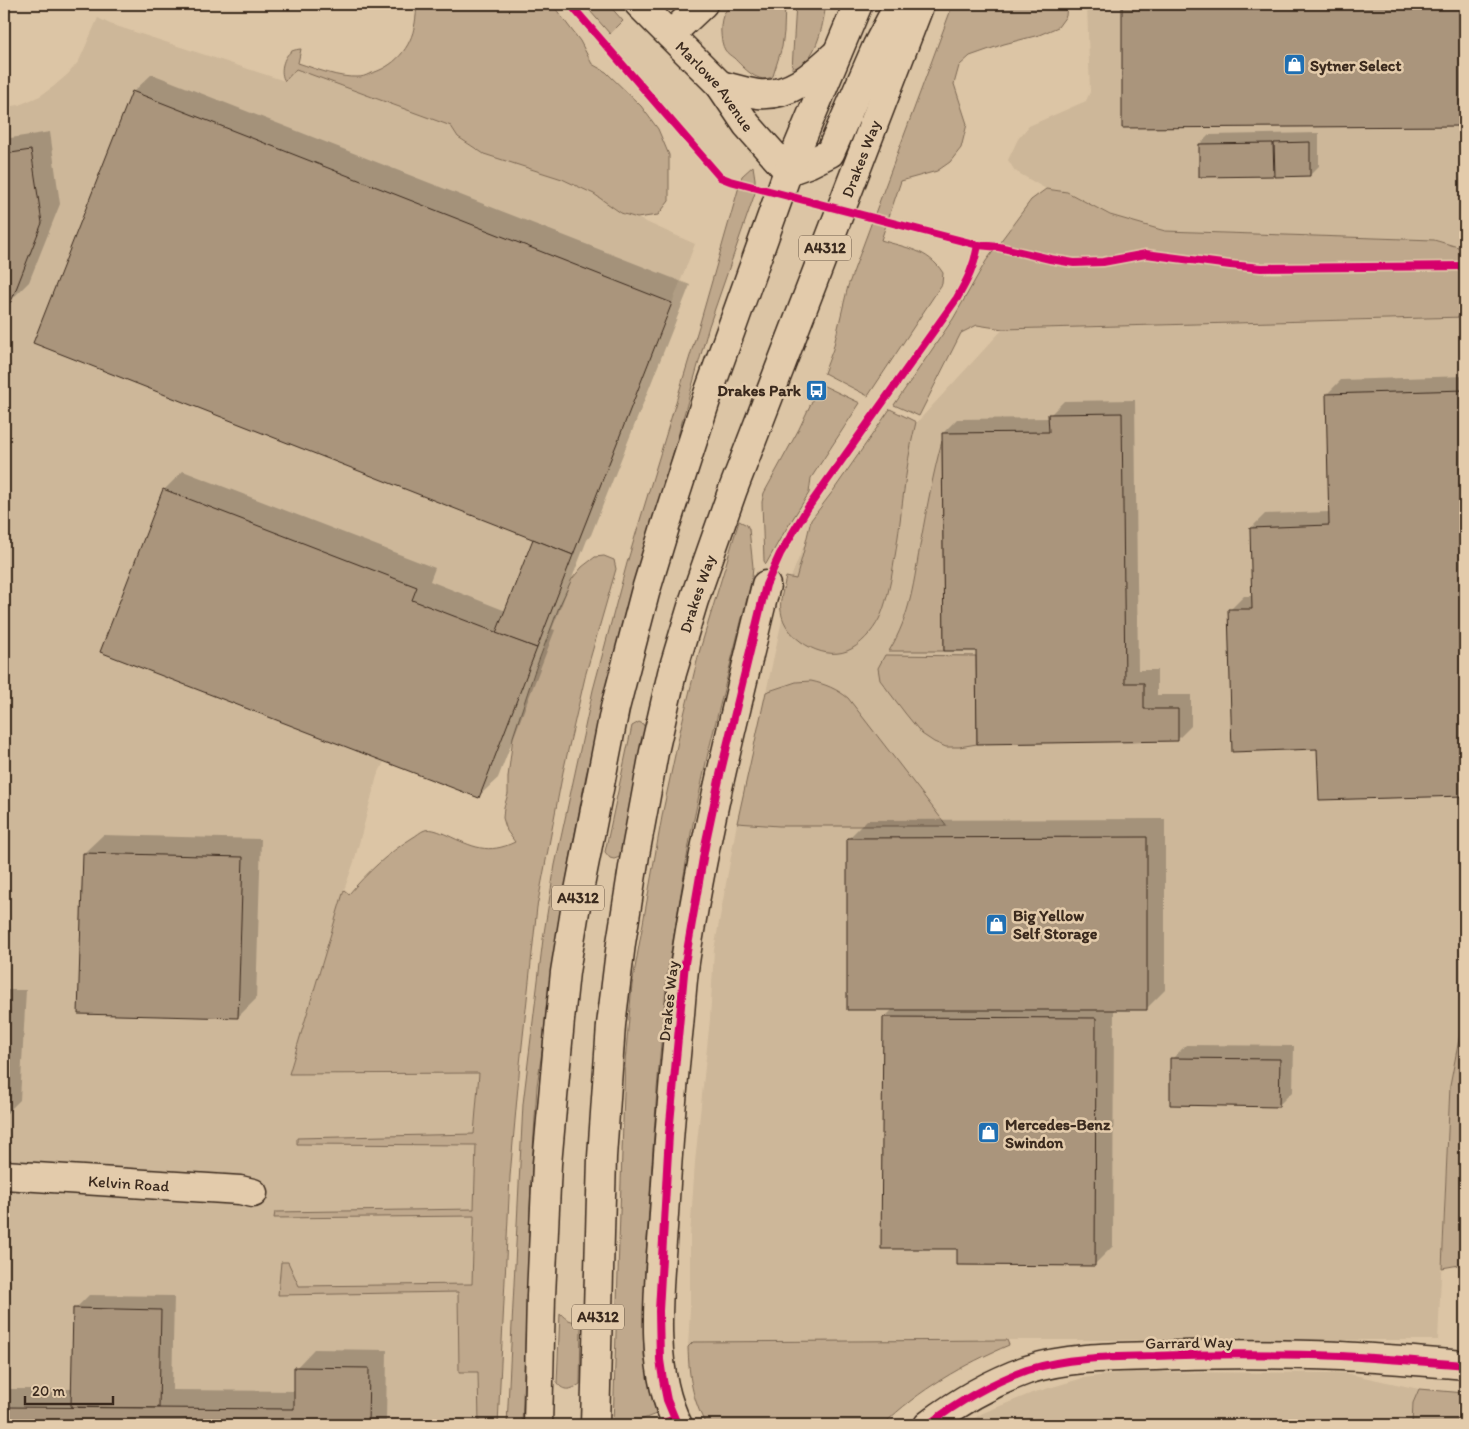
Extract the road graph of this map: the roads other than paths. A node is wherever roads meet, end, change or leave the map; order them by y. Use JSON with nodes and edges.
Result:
{"nodes":[{"id":1,"x":639,"y":4,"type":"edge"},
{"id":2,"x":703,"y":4,"type":"edge"},
{"id":3,"x":858,"y":4,"type":"edge"},
{"id":4,"x":899,"y":4,"type":"edge"},
{"id":5,"x":920,"y":4,"type":"edge"},
{"id":6,"x":670,"y":35,"type":"junction"},
{"id":7,"x":837,"y":53,"type":"junction"},
{"id":8,"x":720,"y":86,"type":"junction"},
{"id":9,"x":788,"y":171,"type":"junction"},
{"id":10,"x":766,"y":585,"type":"dead end"},
{"id":11,"x":4,"y":1174,"type":"edge"},
{"id":12,"x":252,"y":1193,"type":"dead end"},
{"id":13,"x":1465,"y":1366,"type":"edge"},
{"id":14,"x":538,"y":1425,"type":"edge"},
{"id":15,"x":595,"y":1425,"type":"edge"},
{"id":16,"x":678,"y":1425,"type":"edge"},
{"id":17,"x":928,"y":1425,"type":"edge"}],
"edges":[{"from":1,"to":6,"type":"main road","name":"Marlowe Avenue"},
{"from":2,"to":6,"type":"main road"},
{"from":3,"to":7,"type":"main road","number":"A4312"},
{"from":4,"to":9,"type":"main road"},
{"from":5,"to":15,"type":"main road","name":"Drakes Way","number":"A4312"},
{"from":6,"to":8,"type":"main road","name":"Marlowe Avenue"},
{"from":7,"to":8,"type":"main road"},
{"from":7,"to":9,"type":"main road","number":"A4312"},
{"from":8,"to":9,"type":"main road","name":"Marlowe Avenue"},
{"from":9,"to":14,"type":"main road","number":"A4312"},
{"from":10,"to":16,"type":"main road","name":"Drakes Way"},
{"from":11,"to":12,"type":"main road","name":"Kelvin Road"},
{"from":13,"to":17,"type":"main road","name":"Garrard Way"}]}
